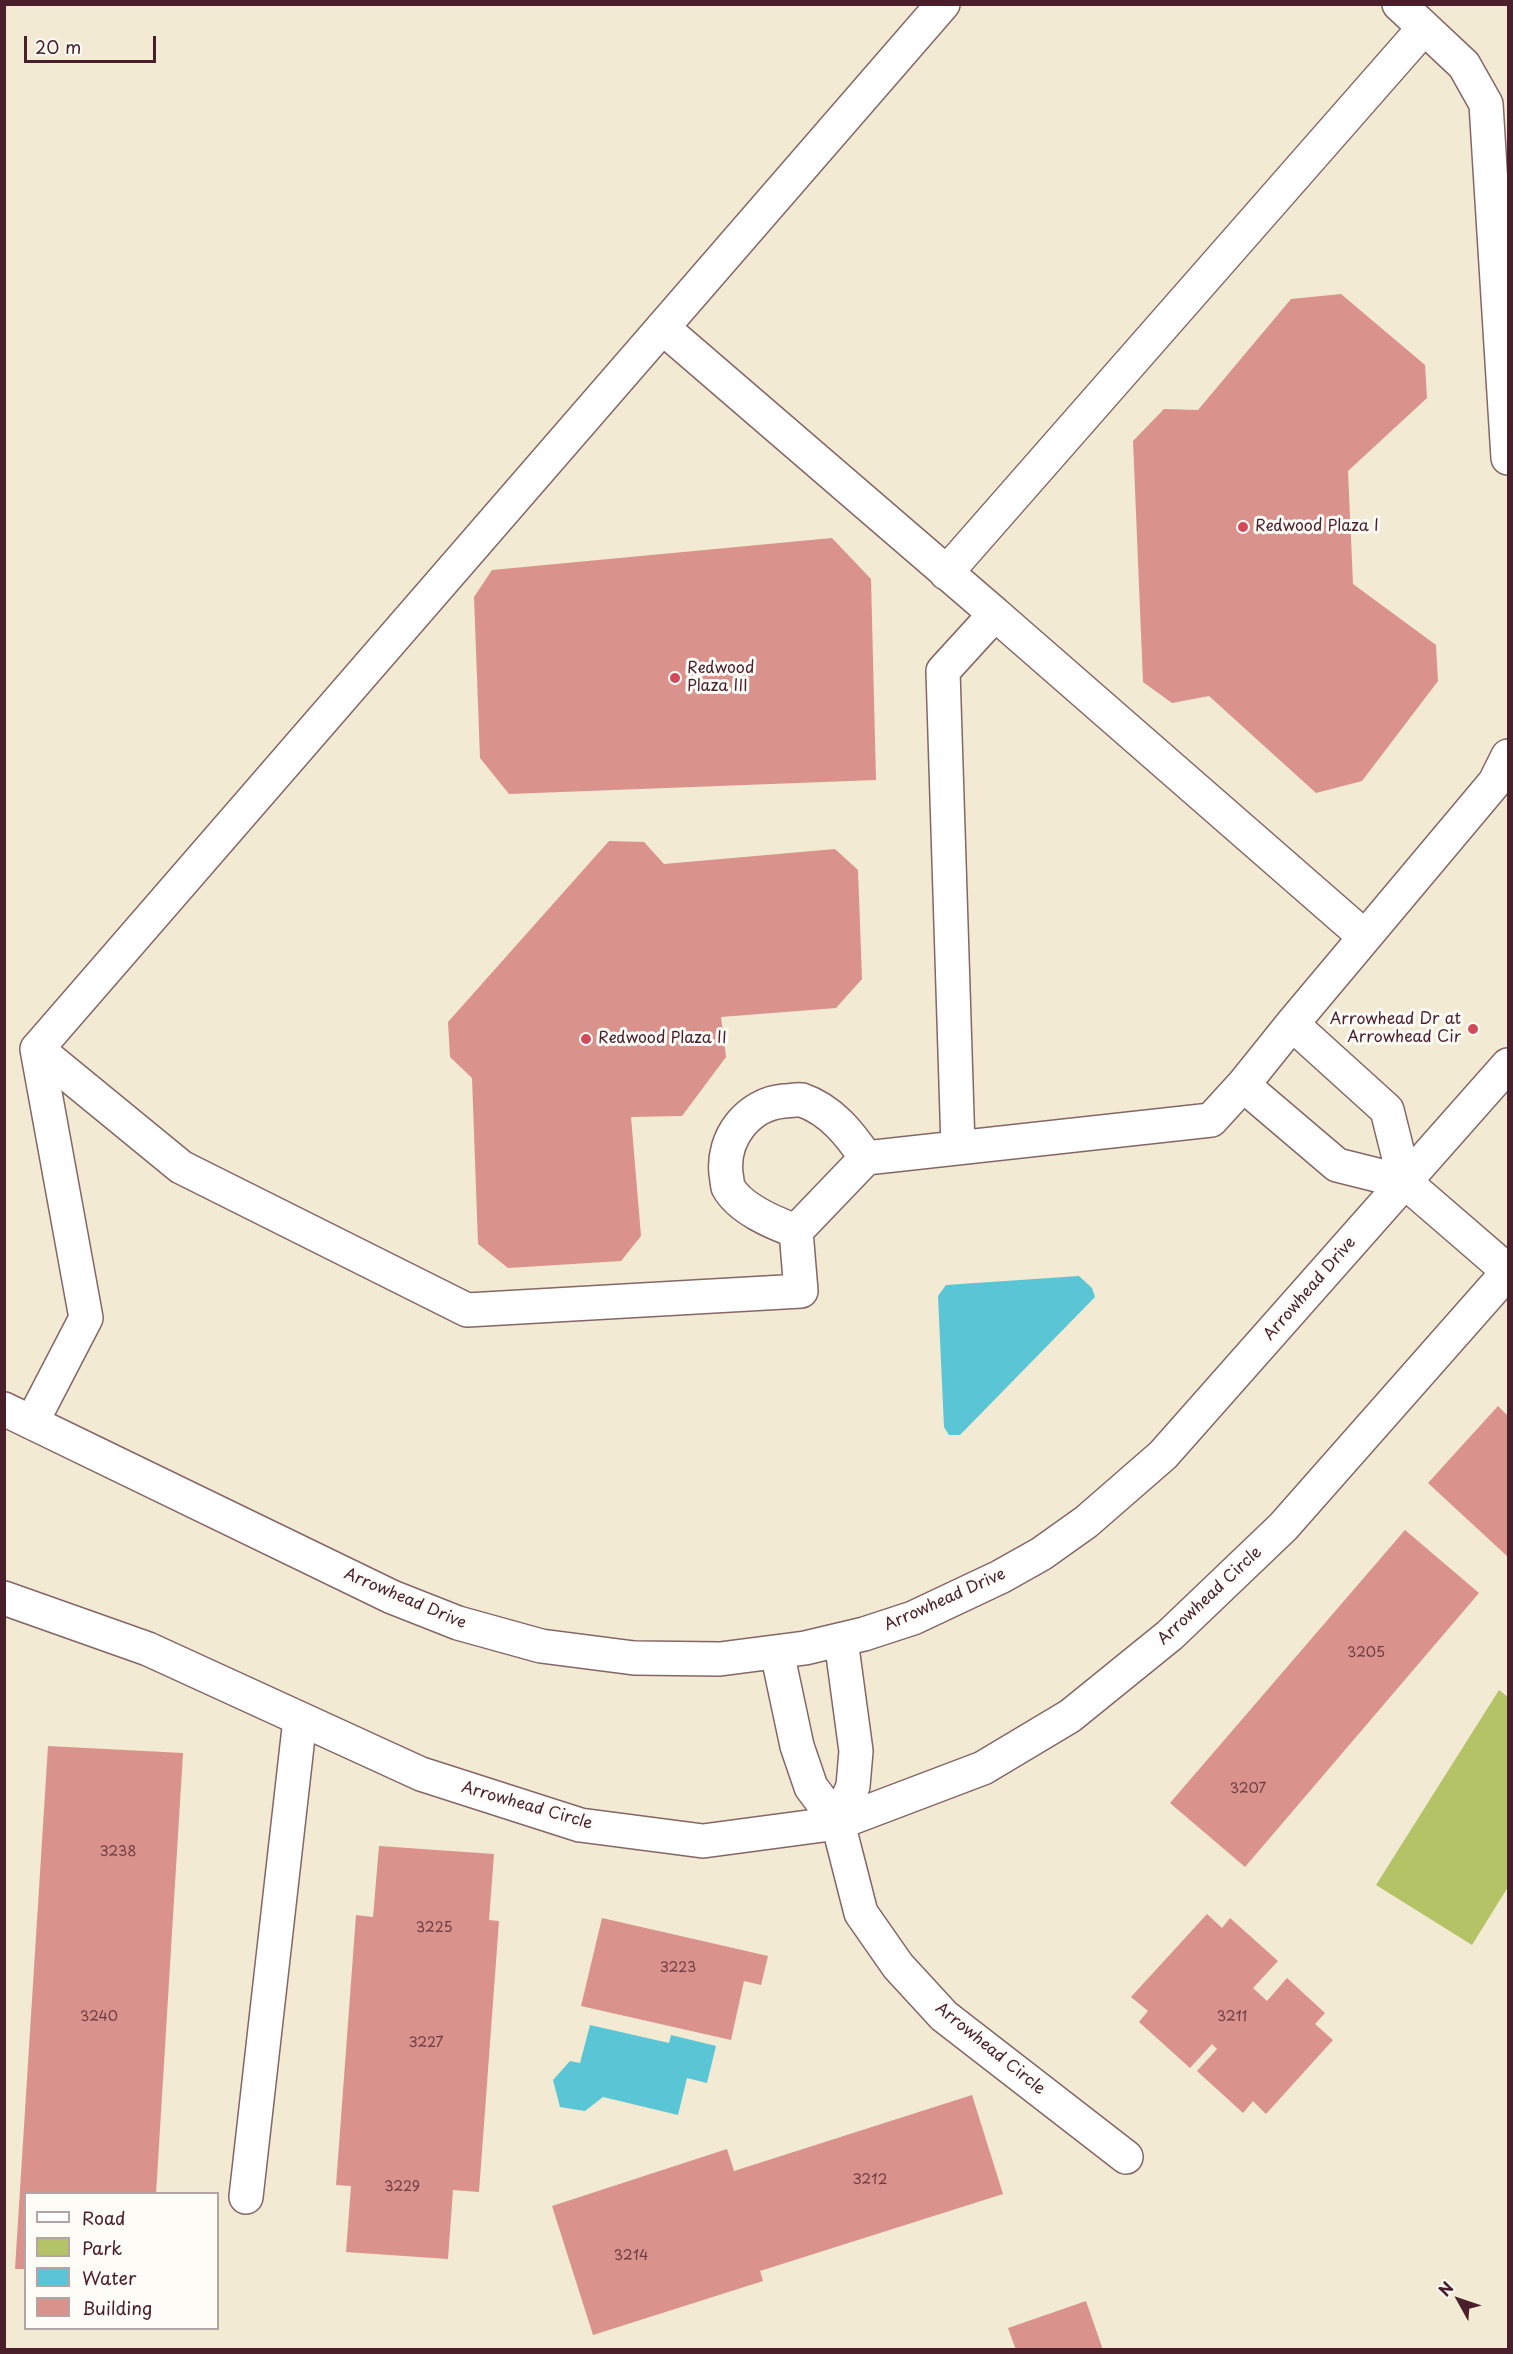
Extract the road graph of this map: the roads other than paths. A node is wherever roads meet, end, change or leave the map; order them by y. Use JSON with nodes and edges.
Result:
{"nodes":[{"id":1,"x":943,"y":4,"type":"edge"},
{"id":2,"x":1399,"y":4,"type":"edge"},
{"id":3,"x":1424,"y":28,"type":"junction"},
{"id":4,"x":663,"y":328,"type":"junction"},
{"id":5,"x":1509,"y":458,"type":"edge"},
{"id":6,"x":946,"y":573,"type":"junction"},
{"id":7,"x":995,"y":614,"type":"junction"},
{"id":8,"x":1509,"y":756,"type":"edge"},
{"id":9,"x":1365,"y":937,"type":"junction"},
{"id":10,"x":1292,"y":1024,"type":"junction"},
{"id":11,"x":37,"y":1049,"type":"junction"},
{"id":12,"x":1509,"y":1065,"type":"edge"},
{"id":13,"x":1244,"y":1085,"type":"junction"},
{"id":14,"x":958,"y":1147,"type":"junction"},
{"id":15,"x":866,"y":1158,"type":"junction"},
{"id":16,"x":1405,"y":1182,"type":"junction"},
{"id":17,"x":796,"y":1231,"type":"junction"},
{"id":18,"x":1509,"y":1272,"type":"edge"},
{"id":19,"x":18,"y":1415,"type":"edge"},
{"id":20,"x":4,"y":1598,"type":"edge"},
{"id":21,"x":841,"y":1640,"type":"junction"},
{"id":22,"x":777,"y":1652,"type":"junction"},
{"id":23,"x":300,"y":1719,"type":"junction"},
{"id":24,"x":838,"y":1823,"type":"junction"},
{"id":25,"x":1126,"y":2157,"type":"dead end"},
{"id":26,"x":246,"y":2197,"type":"dead end"}],
"edges":[{"from":1,"to":4,"type":"street"},
{"from":2,"to":3,"type":"street"},
{"from":3,"to":5,"type":"street"},
{"from":3,"to":6,"type":"street"},
{"from":4,"to":6,"type":"street"},
{"from":4,"to":11,"type":"street"},
{"from":6,"to":7,"type":"street"},
{"from":7,"to":9,"type":"street"},
{"from":7,"to":14,"type":"street"},
{"from":8,"to":9,"type":"street"},
{"from":9,"to":10,"type":"street"},
{"from":10,"to":13,"type":"street"},
{"from":10,"to":16,"type":"street"},
{"from":11,"to":17,"type":"street"},
{"from":11,"to":19,"type":"street"},
{"from":12,"to":16,"type":"street","name":"Arrowhead Drive"},
{"from":13,"to":14,"type":"street"},
{"from":13,"to":16,"type":"street"},
{"from":14,"to":15,"type":"street"},
{"from":15,"to":17,"type":"street"},
{"from":15,"to":17,"type":"street"},
{"from":16,"to":18,"type":"street","name":"Arrowhead Circle"},
{"from":16,"to":21,"type":"street","name":"Arrowhead Drive"},
{"from":18,"to":24,"type":"street","name":"Arrowhead Circle"},
{"from":19,"to":22,"type":"street","name":"Arrowhead Drive"},
{"from":20,"to":23,"type":"street","name":"Arrowhead Circle"},
{"from":21,"to":22,"type":"street","name":"Arrowhead Drive"},
{"from":21,"to":24,"type":"street"},
{"from":22,"to":24,"type":"street","name":"Arrowhead Circle"},
{"from":23,"to":24,"type":"street","name":"Arrowhead Circle"},
{"from":23,"to":26,"type":"street"},
{"from":24,"to":25,"type":"street","name":"Arrowhead Circle"}]}
